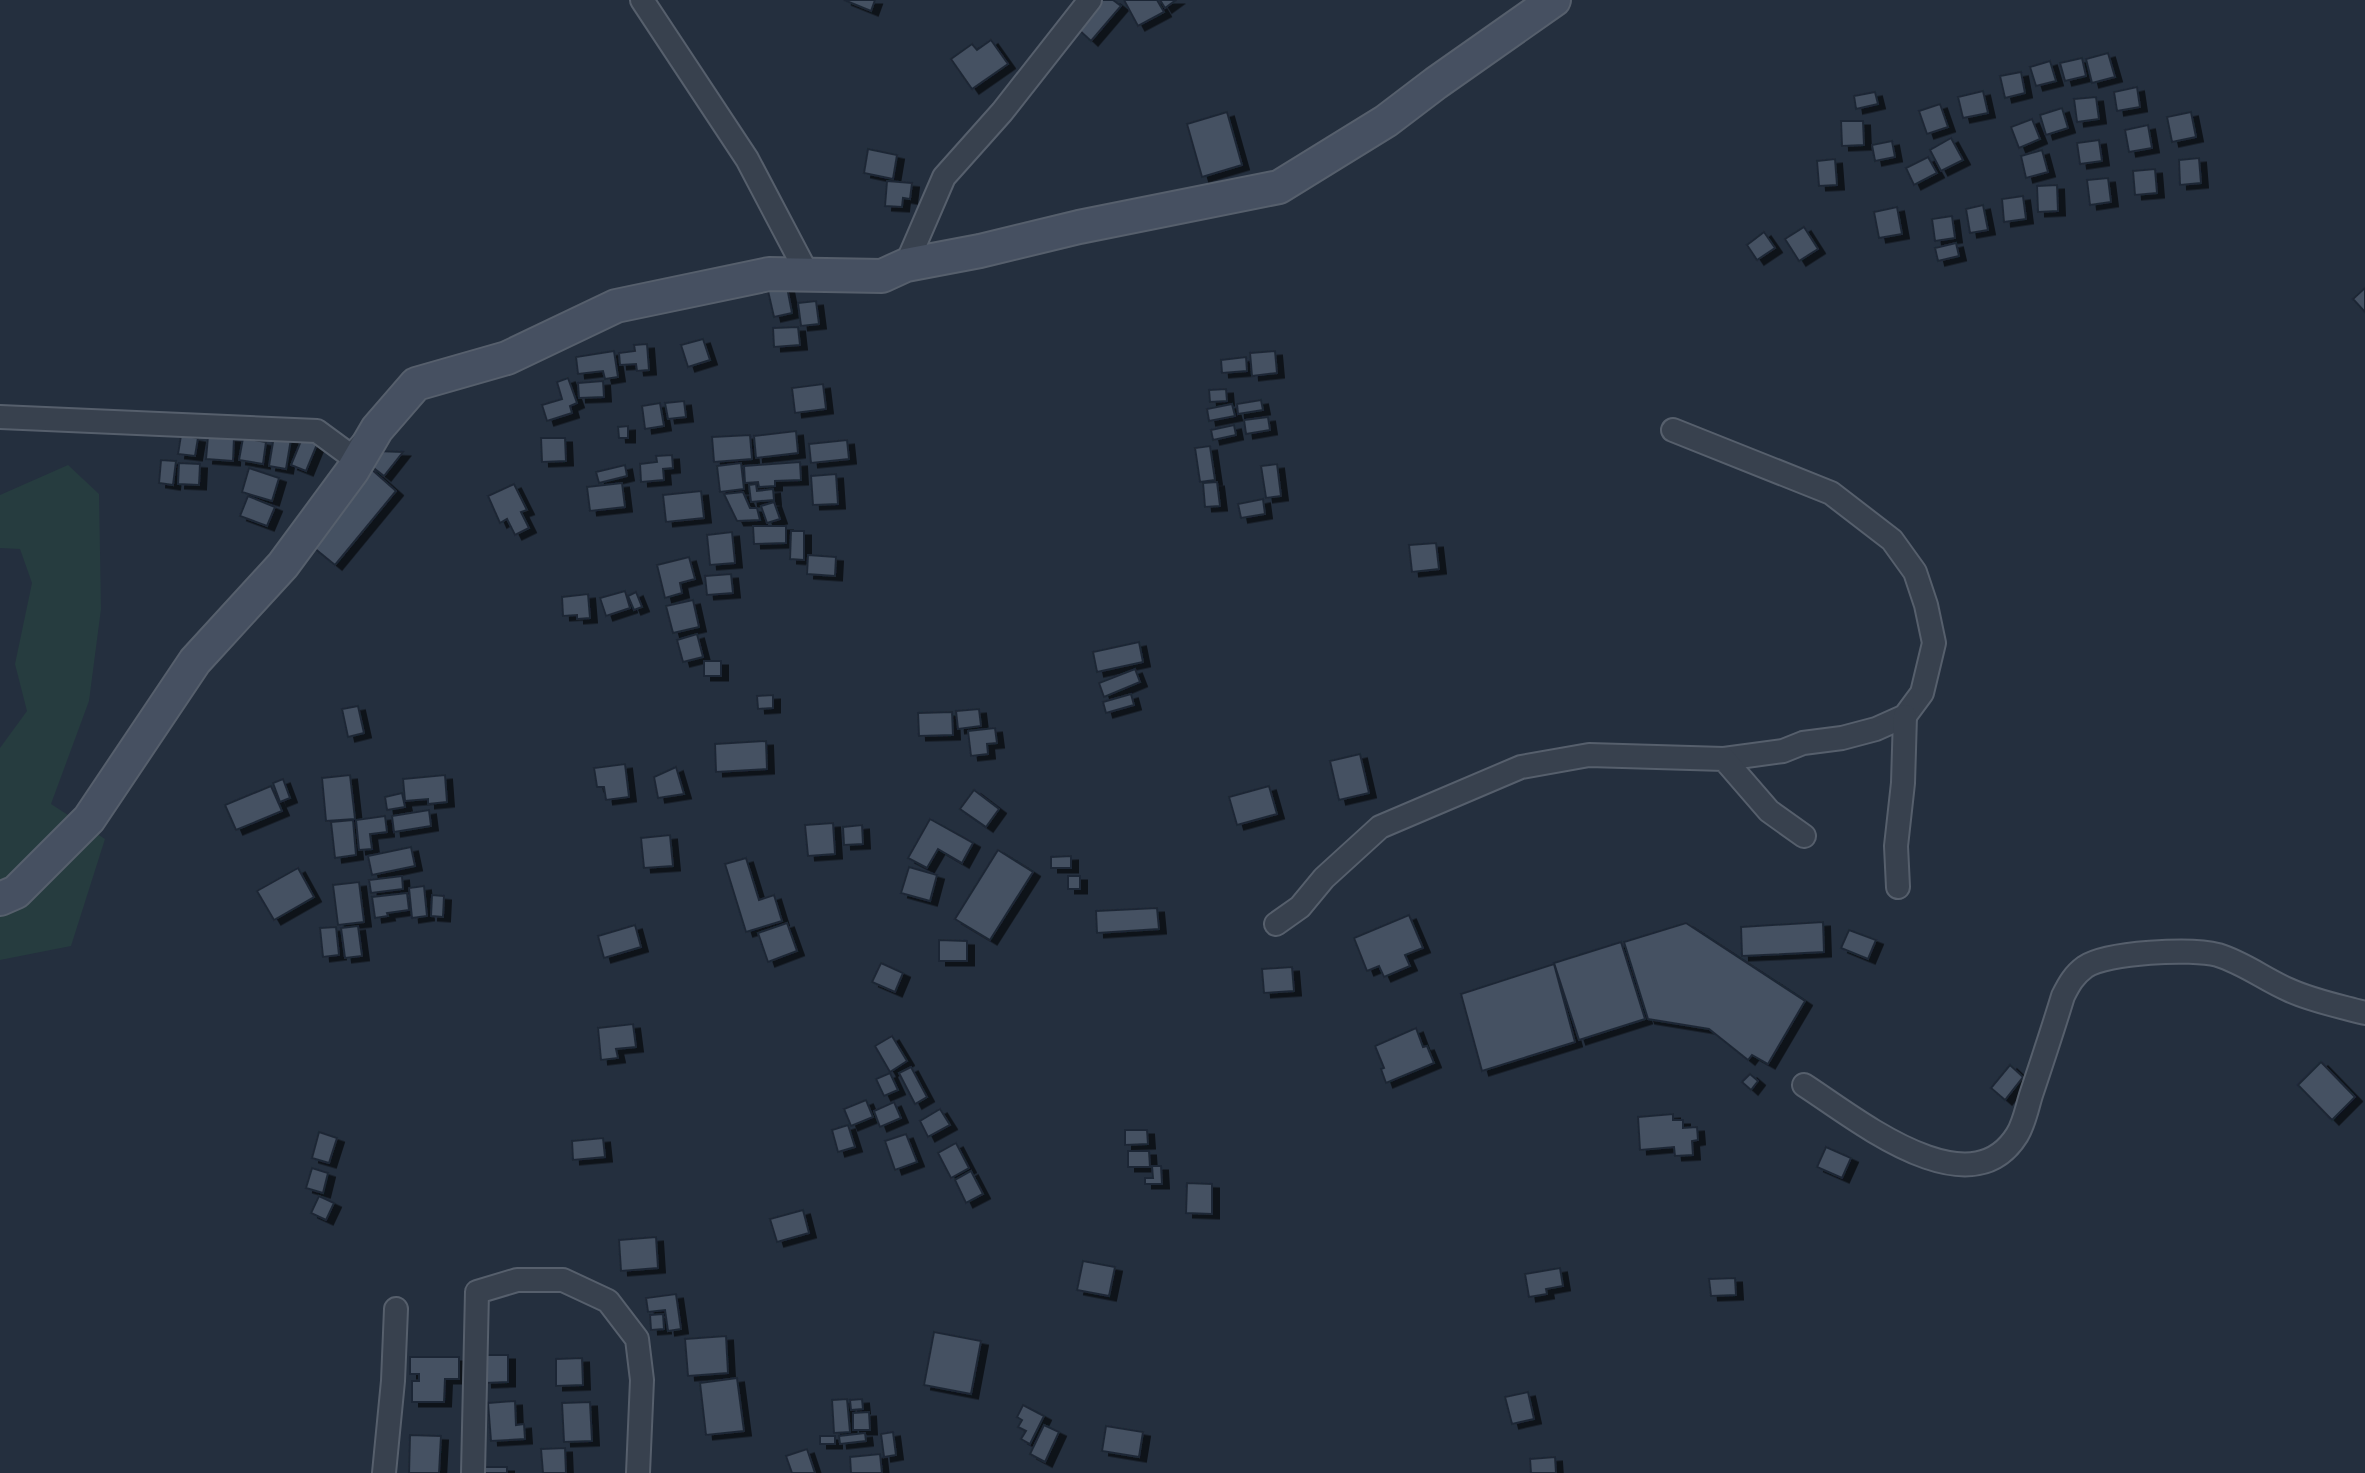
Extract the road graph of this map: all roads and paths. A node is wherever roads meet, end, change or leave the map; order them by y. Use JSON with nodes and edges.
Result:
{"nodes":[{"id":1,"x":642,"y":0,"type":"edge"},
{"id":2,"x":1090,"y":0,"type":"edge"},
{"id":3,"x":1554,"y":0,"type":"edge"},
{"id":4,"x":906,"y":265,"type":"junction"},
{"id":5,"x":808,"y":275,"type":"junction"},
{"id":6,"x":0,"y":417,"type":"edge"},
{"id":7,"x":377,"y":429,"type":"junction"},
{"id":8,"x":1673,"y":430,"type":"dead end"},
{"id":9,"x":1905,"y":716,"type":"junction"},
{"id":10,"x":1724,"y":759,"type":"junction"},
{"id":11,"x":1804,"y":836,"type":"dead end"},
{"id":12,"x":1898,"y":887,"type":"dead end"},
{"id":13,"x":0,"y":899,"type":"edge"},
{"id":14,"x":1276,"y":924,"type":"dead end"},
{"id":15,"x":2365,"y":1013,"type":"edge"},
{"id":16,"x":1804,"y":1085,"type":"dead end"},
{"id":17,"x":396,"y":1309,"type":"dead end"},
{"id":18,"x":384,"y":1473,"type":"edge"},
{"id":19,"x":473,"y":1473,"type":"edge"},
{"id":20,"x":638,"y":1473,"type":"edge"}],
"edges":[{"from":1,"to":5,"type":"street"},
{"from":2,"to":4,"type":"street"},
{"from":3,"to":4,"type":"street"},
{"from":4,"to":5,"type":"street"},
{"from":5,"to":7,"type":"street"},
{"from":6,"to":7,"type":"street"},
{"from":7,"to":13,"type":"street"},
{"from":8,"to":9,"type":"street"},
{"from":9,"to":10,"type":"street"},
{"from":9,"to":12,"type":"street"},
{"from":10,"to":11,"type":"street"},
{"from":10,"to":14,"type":"street"},
{"from":15,"to":16,"type":"street"},
{"from":17,"to":18,"type":"street"},
{"from":19,"to":20,"type":"street"}]}
